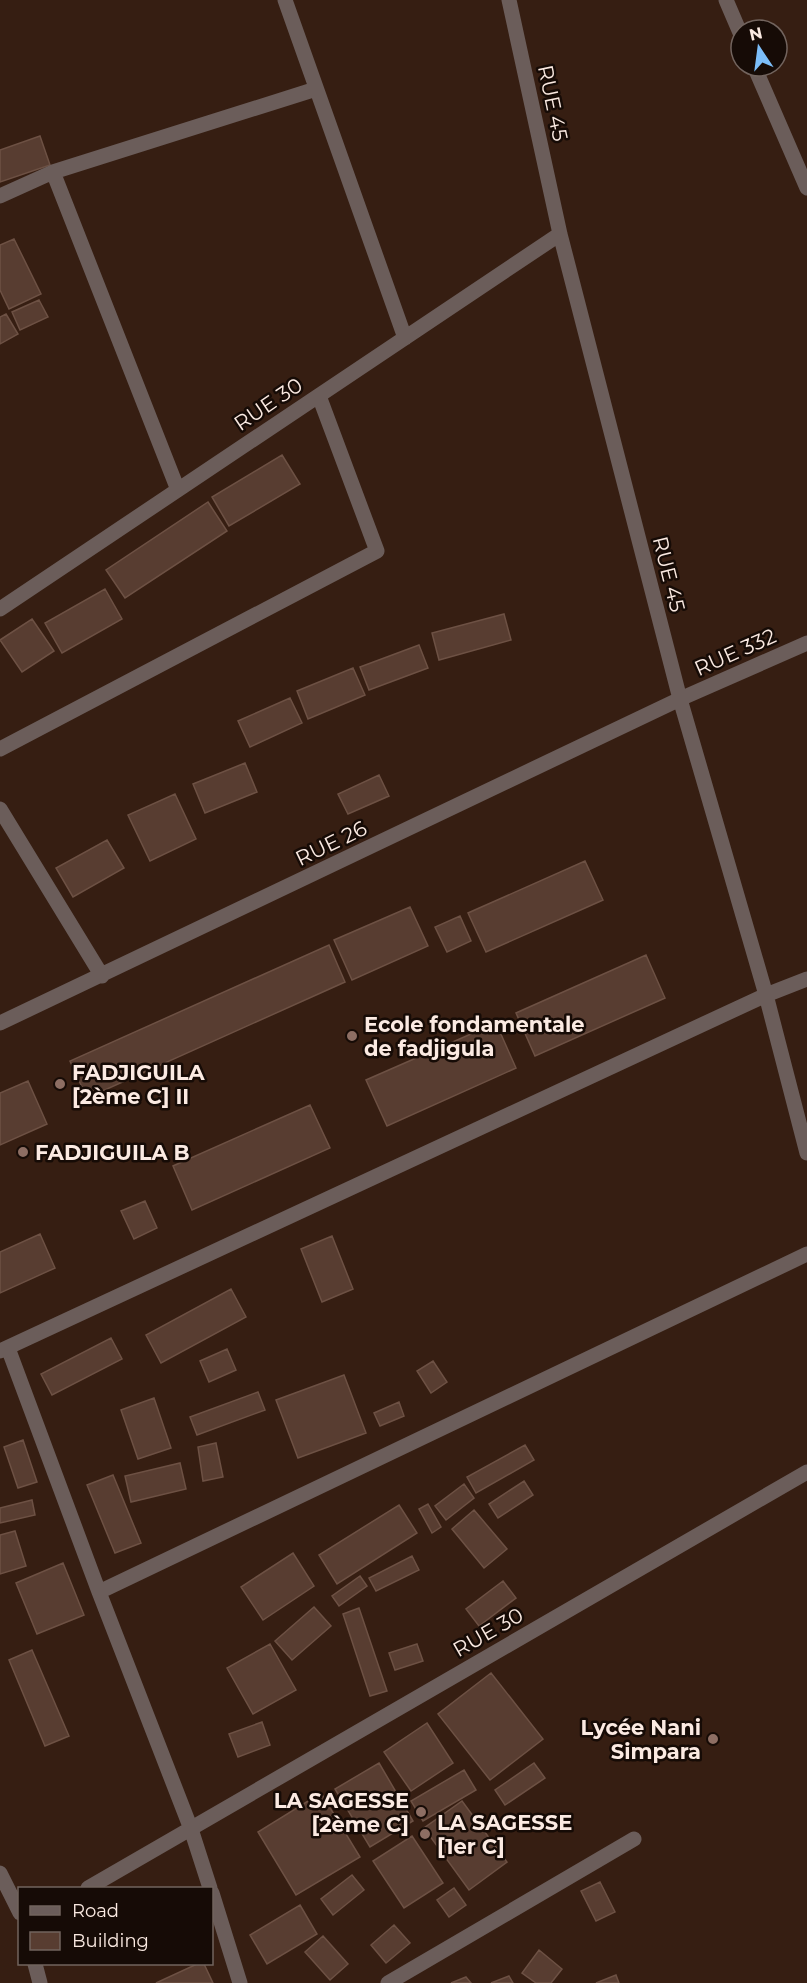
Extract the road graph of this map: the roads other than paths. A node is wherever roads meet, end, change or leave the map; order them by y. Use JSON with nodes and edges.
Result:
{"nodes":[{"id":1,"x":285,"y":0,"type":"edge"},
{"id":2,"x":509,"y":0,"type":"edge"},
{"id":3,"x":726,"y":0,"type":"edge"},
{"id":4,"x":734,"y":18,"type":"edge"},
{"id":5,"x":759,"y":78,"type":"edge"},
{"id":6,"x":316,"y":89,"type":"junction"},
{"id":7,"x":53,"y":172,"type":"junction"},
{"id":8,"x":807,"y":188,"type":"edge"},
{"id":9,"x":0,"y":196,"type":"edge"},
{"id":10,"x":560,"y":234,"type":"junction"},
{"id":11,"x":405,"y":338,"type":"junction"},
{"id":12,"x":319,"y":396,"type":"junction"},
{"id":13,"x":178,"y":490,"type":"junction"},
{"id":14,"x":0,"y":609,"type":"edge"},
{"id":15,"x":807,"y":643,"type":"edge"},
{"id":16,"x":680,"y":699,"type":"junction"},
{"id":17,"x":0,"y":749,"type":"edge"},
{"id":18,"x":0,"y":808,"type":"edge"},
{"id":19,"x":102,"y":976,"type":"junction"},
{"id":20,"x":807,"y":979,"type":"edge"},
{"id":21,"x":766,"y":996,"type":"junction"},
{"id":22,"x":0,"y":1023,"type":"edge"},
{"id":23,"x":807,"y":1153,"type":"edge"},
{"id":24,"x":807,"y":1254,"type":"edge"},
{"id":25,"x":4,"y":1350,"type":"edge"},
{"id":26,"x":807,"y":1472,"type":"edge"},
{"id":27,"x":99,"y":1592,"type":"junction"},
{"id":28,"x":191,"y":1829,"type":"junction"},
{"id":29,"x":634,"y":1839,"type":"dead end"},
{"id":30,"x":0,"y":1873,"type":"edge"},
{"id":31,"x":90,"y":1887,"type":"edge"},
{"id":32,"x":210,"y":1887,"type":"edge"},
{"id":33,"x":213,"y":1896,"type":"edge"},
{"id":34,"x":18,"y":1909,"type":"edge"},
{"id":35,"x":35,"y":1965,"type":"edge"},
{"id":36,"x":40,"y":1983,"type":"edge"},
{"id":37,"x":240,"y":1983,"type":"edge"},
{"id":38,"x":388,"y":1983,"type":"edge"}],
"edges":[{"from":1,"to":6,"type":"street"},
{"from":2,"to":10,"type":"street","name":"RUE 45"},
{"from":3,"to":4,"type":"street"},
{"from":5,"to":8,"type":"street"},
{"from":6,"to":7,"type":"street"},
{"from":6,"to":11,"type":"street"},
{"from":7,"to":9,"type":"street"},
{"from":7,"to":13,"type":"street"},
{"from":10,"to":11,"type":"street","name":"RUE 30"},
{"from":10,"to":16,"type":"street","name":"RUE 45"},
{"from":11,"to":12,"type":"street","name":"RUE 30"},
{"from":12,"to":13,"type":"street","name":"RUE 30"},
{"from":12,"to":17,"type":"street"},
{"from":13,"to":14,"type":"street","name":"RUE 30"},
{"from":15,"to":16,"type":"street","name":"RUE 332"},
{"from":16,"to":19,"type":"street","name":"RUE 26"},
{"from":16,"to":21,"type":"street","name":"RUE 45"},
{"from":18,"to":19,"type":"street"},
{"from":19,"to":22,"type":"street","name":"RUE 26"},
{"from":20,"to":21,"type":"street"},
{"from":21,"to":23,"type":"street","name":"RUE 45"},
{"from":21,"to":25,"type":"street"},
{"from":24,"to":27,"type":"street"},
{"from":25,"to":27,"type":"street"},
{"from":26,"to":28,"type":"street","name":"RUE 30"},
{"from":27,"to":28,"type":"street"},
{"from":28,"to":31,"type":"street","name":"RUE 30"},
{"from":28,"to":32,"type":"street"},
{"from":29,"to":38,"type":"street"},
{"from":30,"to":34,"type":"street"},
{"from":33,"to":37,"type":"street"},
{"from":35,"to":36,"type":"street"}]}
